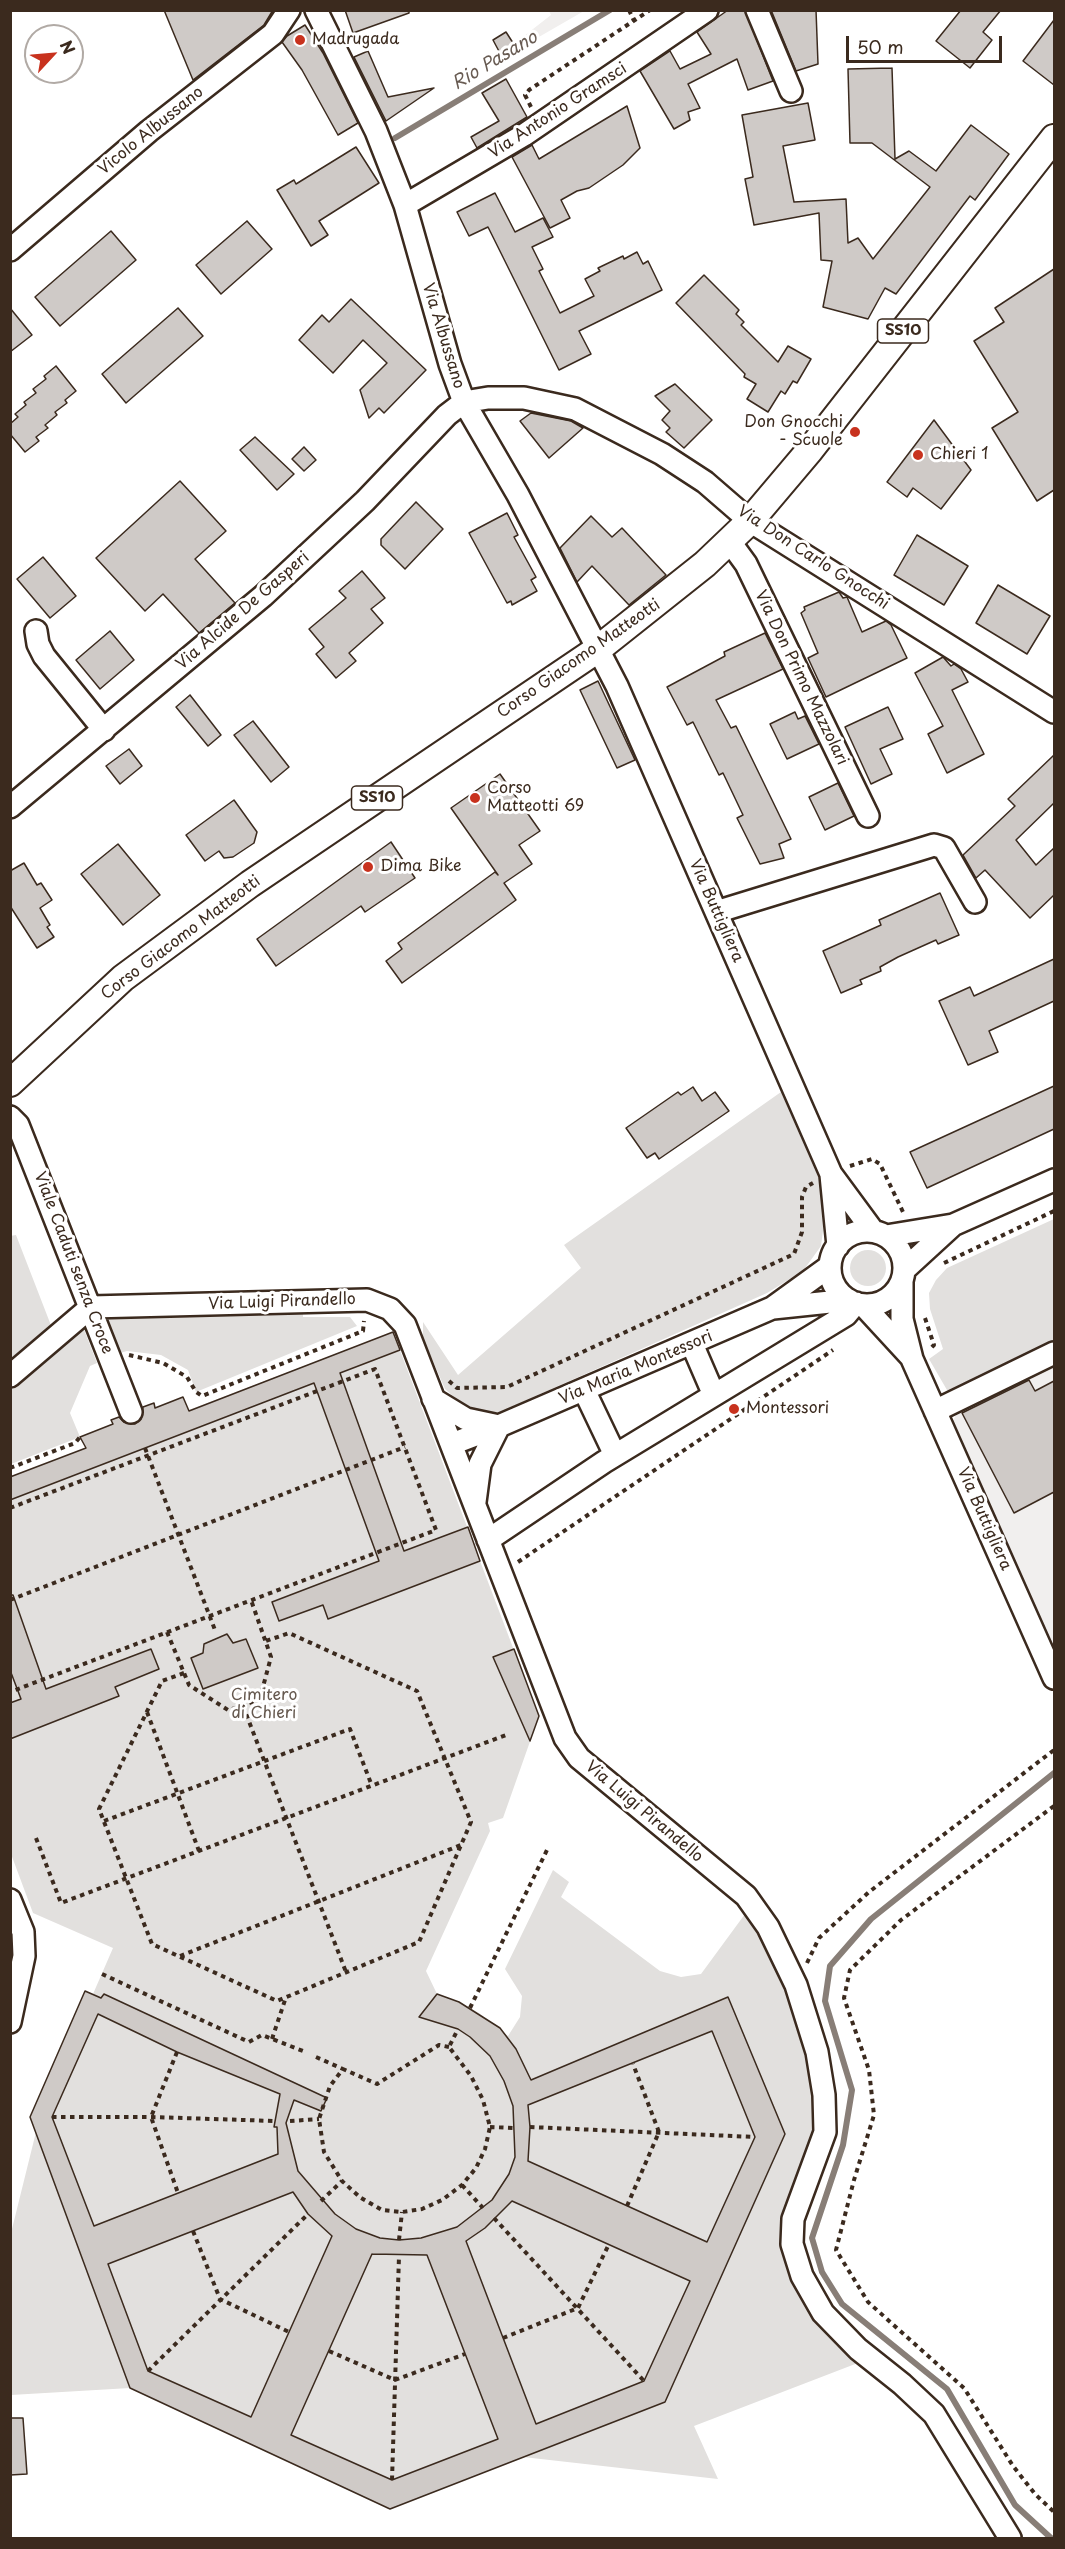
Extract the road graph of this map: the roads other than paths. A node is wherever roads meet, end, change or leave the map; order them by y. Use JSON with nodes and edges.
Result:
{"nodes":[{"id":1,"x":289,"y":10,"type":"edge"},
{"id":2,"x":316,"y":10,"type":"edge"},
{"id":3,"x":707,"y":10,"type":"edge"},
{"id":4,"x":757,"y":10,"type":"edge"},
{"id":5,"x":791,"y":91,"type":"dead end"},
{"id":6,"x":1054,"y":138,"type":"edge"},
{"id":7,"x":405,"y":205,"type":"junction"},
{"id":8,"x":11,"y":247,"type":"edge"},
{"id":9,"x":464,"y":402,"type":"junction"},
{"id":10,"x":750,"y":521,"type":"junction"},
{"id":11,"x":730,"y":542,"type":"junction"},
{"id":12,"x":36,"y":631,"type":"dead end"},
{"id":13,"x":598,"y":649,"type":"junction"},
{"id":14,"x":1054,"y":712,"type":"edge"},
{"id":15,"x":104,"y":730,"type":"junction"},
{"id":16,"x":10,"y":807,"type":"edge"},
{"id":17,"x":868,"y":816,"type":"dead end"},
{"id":18,"x":975,"y":902,"type":"dead end"},
{"id":19,"x":716,"y":912,"type":"junction"},
{"id":20,"x":10,"y":1083,"type":"edge"},
{"id":21,"x":10,"y":1117,"type":"edge"},
{"id":22,"x":831,"y":1174,"type":"junction"},
{"id":23,"x":1054,"y":1180,"type":"edge"},
{"id":24,"x":953,"y":1226,"type":"junction"},
{"id":25,"x":880,"y":1234,"type":"junction"},
{"id":26,"x":838,"y":1245,"type":"junction"},
{"id":27,"x":830,"y":1266,"type":"junction"},
{"id":28,"x":903,"y":1276,"type":"junction"},
{"id":29,"x":856,"y":1303,"type":"junction"},
{"id":30,"x":91,"y":1307,"type":"junction"},
{"id":31,"x":772,"y":1308,"type":"junction"},
{"id":32,"x":692,"y":1344,"type":"junction"},
{"id":33,"x":1054,"y":1353,"type":"edge"},
{"id":34,"x":918,"y":1356,"type":"junction"},
{"id":35,"x":10,"y":1376,"type":"edge"},
{"id":36,"x":584,"y":1390,"type":"junction"},
{"id":37,"x":714,"y":1395,"type":"junction"},
{"id":38,"x":433,"y":1399,"type":"junction"},
{"id":39,"x":935,"y":1411,"type":"junction"},
{"id":40,"x":131,"y":1412,"type":"dead end"},
{"id":41,"x":499,"y":1426,"type":"junction"},
{"id":42,"x":452,"y":1444,"type":"junction"},
{"id":43,"x":615,"y":1455,"type":"junction"},
{"id":44,"x":474,"y":1505,"type":"junction"},
{"id":45,"x":488,"y":1540,"type":"junction"},
{"id":46,"x":1054,"y":1678,"type":"edge"},
{"id":47,"x":10,"y":1900,"type":"edge"},
{"id":48,"x":11,"y":2022,"type":"edge"},
{"id":49,"x":1010,"y":2538,"type":"edge"}],
"edges":[{"from":1,"to":8,"type":"street","name":"Vicolo Albussano"},
{"from":2,"to":7,"type":"street","name":"Via Albussano"},
{"from":3,"to":7,"type":"street","name":"Via Antonio Gramsci"},
{"from":4,"to":5,"type":"street"},
{"from":6,"to":10,"type":"main road","name":"Corso Giacomo Matteotti","number":"SS10"},
{"from":7,"to":9,"type":"street","name":"Via Albussano"},
{"from":9,"to":10,"type":"street","name":"Via Don Carlo Gnocchi"},
{"from":9,"to":13,"type":"street","name":"Via Albussano"},
{"from":9,"to":15,"type":"street","name":"Via Alcide De Gasperi"},
{"from":10,"to":11,"type":"main road","name":"Corso Giacomo Matteotti","number":"SS10"},
{"from":10,"to":14,"type":"street","name":"Via Don Carlo Gnocchi"},
{"from":11,"to":13,"type":"main road","name":"Corso Giacomo Matteotti","number":"SS10"},
{"from":11,"to":17,"type":"street","name":"Via Don Primo Mazzolari"},
{"from":12,"to":15,"type":"street"},
{"from":13,"to":19,"type":"street","name":"Via Buttigliera"},
{"from":13,"to":20,"type":"main road","name":"Corso Giacomo Matteotti","number":"SS10"},
{"from":15,"to":16,"type":"street","name":"Via Alcide De Gasperi"},
{"from":18,"to":19,"type":"street"},
{"from":19,"to":22,"type":"street","name":"Via Buttigliera"},
{"from":21,"to":30,"type":"street","name":"Viale Caduti senza Croce"},
{"from":22,"to":25,"type":"street","name":"Via Buttigliera"},
{"from":22,"to":26,"type":"street","name":"Via Buttigliera"},
{"from":23,"to":24,"type":"street"},
{"from":24,"to":25,"type":"street"},
{"from":24,"to":28,"type":"street"},
{"from":25,"to":26,"type":"street"},
{"from":25,"to":28,"type":"street"},
{"from":26,"to":27,"type":"street"},
{"from":27,"to":29,"type":"street"},
{"from":27,"to":31,"type":"street","name":"Via Maria Montessori"},
{"from":28,"to":29,"type":"street"},
{"from":28,"to":34,"type":"street","name":"Via Buttigliera"},
{"from":29,"to":31,"type":"street","name":"Via Maria Montessori"},
{"from":29,"to":34,"type":"street","name":"Via Buttigliera"},
{"from":29,"to":37,"type":"street"},
{"from":30,"to":35,"type":"street"},
{"from":30,"to":38,"type":"street","name":"Via Luigi Pirandello"},
{"from":30,"to":40,"type":"street","name":"Viale Caduti senza Croce"},
{"from":31,"to":32,"type":"street","name":"Via Maria Montessori"},
{"from":32,"to":36,"type":"street","name":"Via Maria Montessori"},
{"from":32,"to":37,"type":"street"},
{"from":33,"to":39,"type":"street"},
{"from":34,"to":39,"type":"street","name":"Via Buttigliera"},
{"from":36,"to":41,"type":"street","name":"Via Maria Montessori"},
{"from":36,"to":43,"type":"street"},
{"from":37,"to":43,"type":"street"},
{"from":38,"to":41,"type":"street"},
{"from":38,"to":42,"type":"street","name":"Via Luigi Pirandello"},
{"from":39,"to":46,"type":"street","name":"Via Buttigliera"},
{"from":41,"to":42,"type":"street","name":"Via Maria Montessori"},
{"from":41,"to":44,"type":"street"},
{"from":42,"to":44,"type":"street","name":"Via Luigi Pirandello"},
{"from":43,"to":45,"type":"street"},
{"from":44,"to":45,"type":"street","name":"Via Luigi Pirandello"},
{"from":45,"to":49,"type":"street","name":"Via Luigi Pirandello"},
{"from":47,"to":48,"type":"street"}]}
